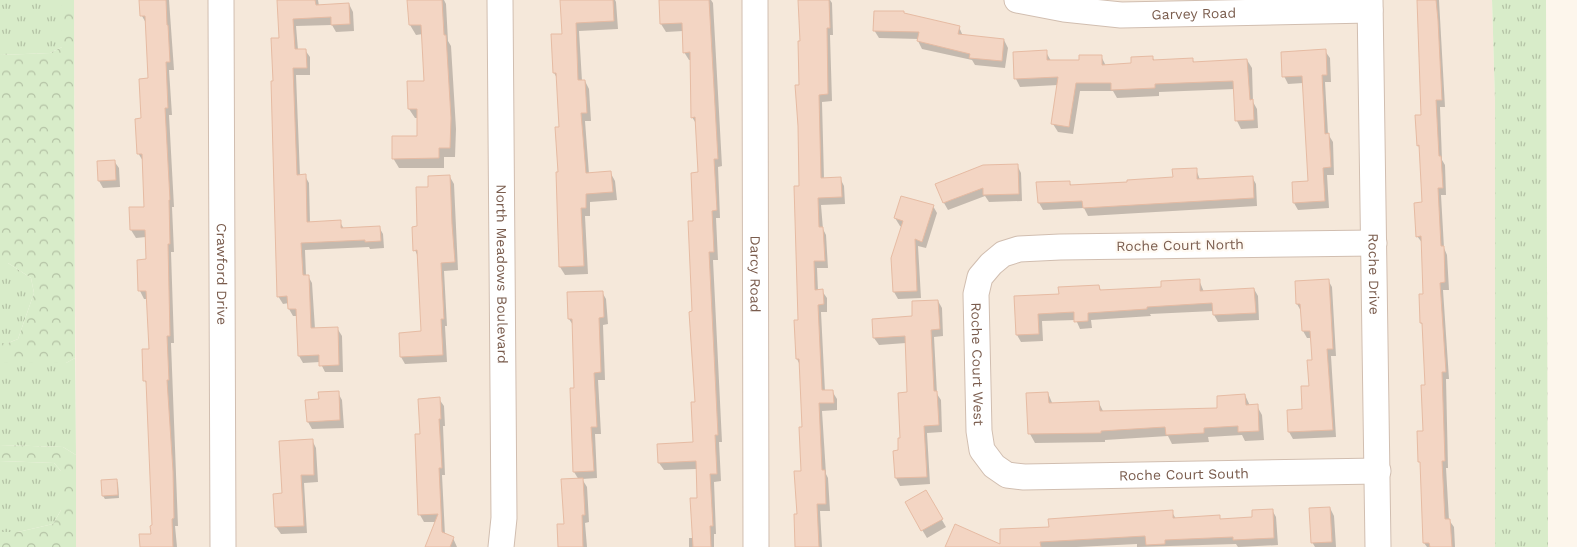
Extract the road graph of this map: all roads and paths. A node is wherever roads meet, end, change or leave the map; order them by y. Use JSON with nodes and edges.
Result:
{"nodes":[{"id":1,"x":221,"y":0,"type":"edge"},
{"id":2,"x":500,"y":0,"type":"edge"},
{"id":3,"x":755,"y":0,"type":"edge"},
{"id":4,"x":1017,"y":0,"type":"edge"},
{"id":5,"x":1370,"y":5,"type":"edge"},
{"id":6,"x":1374,"y":243,"type":"junction"},
{"id":7,"x":991,"y":264,"type":"joint"},
{"id":8,"x":994,"y":466,"type":"joint"},
{"id":9,"x":1378,"y":471,"type":"junction"},
{"id":10,"x":223,"y":547,"type":"edge"},
{"id":11,"x":501,"y":547,"type":"edge"},
{"id":12,"x":756,"y":547,"type":"edge"},
{"id":13,"x":1378,"y":547,"type":"edge"}],
"edges":[{"from":1,"to":10,"type":"street","name":"Crawford Drive"},
{"from":2,"to":11,"type":"street","name":"North Meadows Boulevard"},
{"from":3,"to":12,"type":"street","name":"Darcy Road"},
{"from":4,"to":5,"type":"street","name":"Garvey Road"},
{"from":5,"to":6,"type":"street","name":"Roche Drive"},
{"from":6,"to":7,"type":"street","name":"Roche Court North"},
{"from":6,"to":9,"type":"street","name":"Roche Drive"},
{"from":7,"to":8,"type":"street","name":"Roche Court West"},
{"from":8,"to":9,"type":"street","name":"Roche Court South"},
{"from":9,"to":13,"type":"street","name":"Roche Drive"}]}
